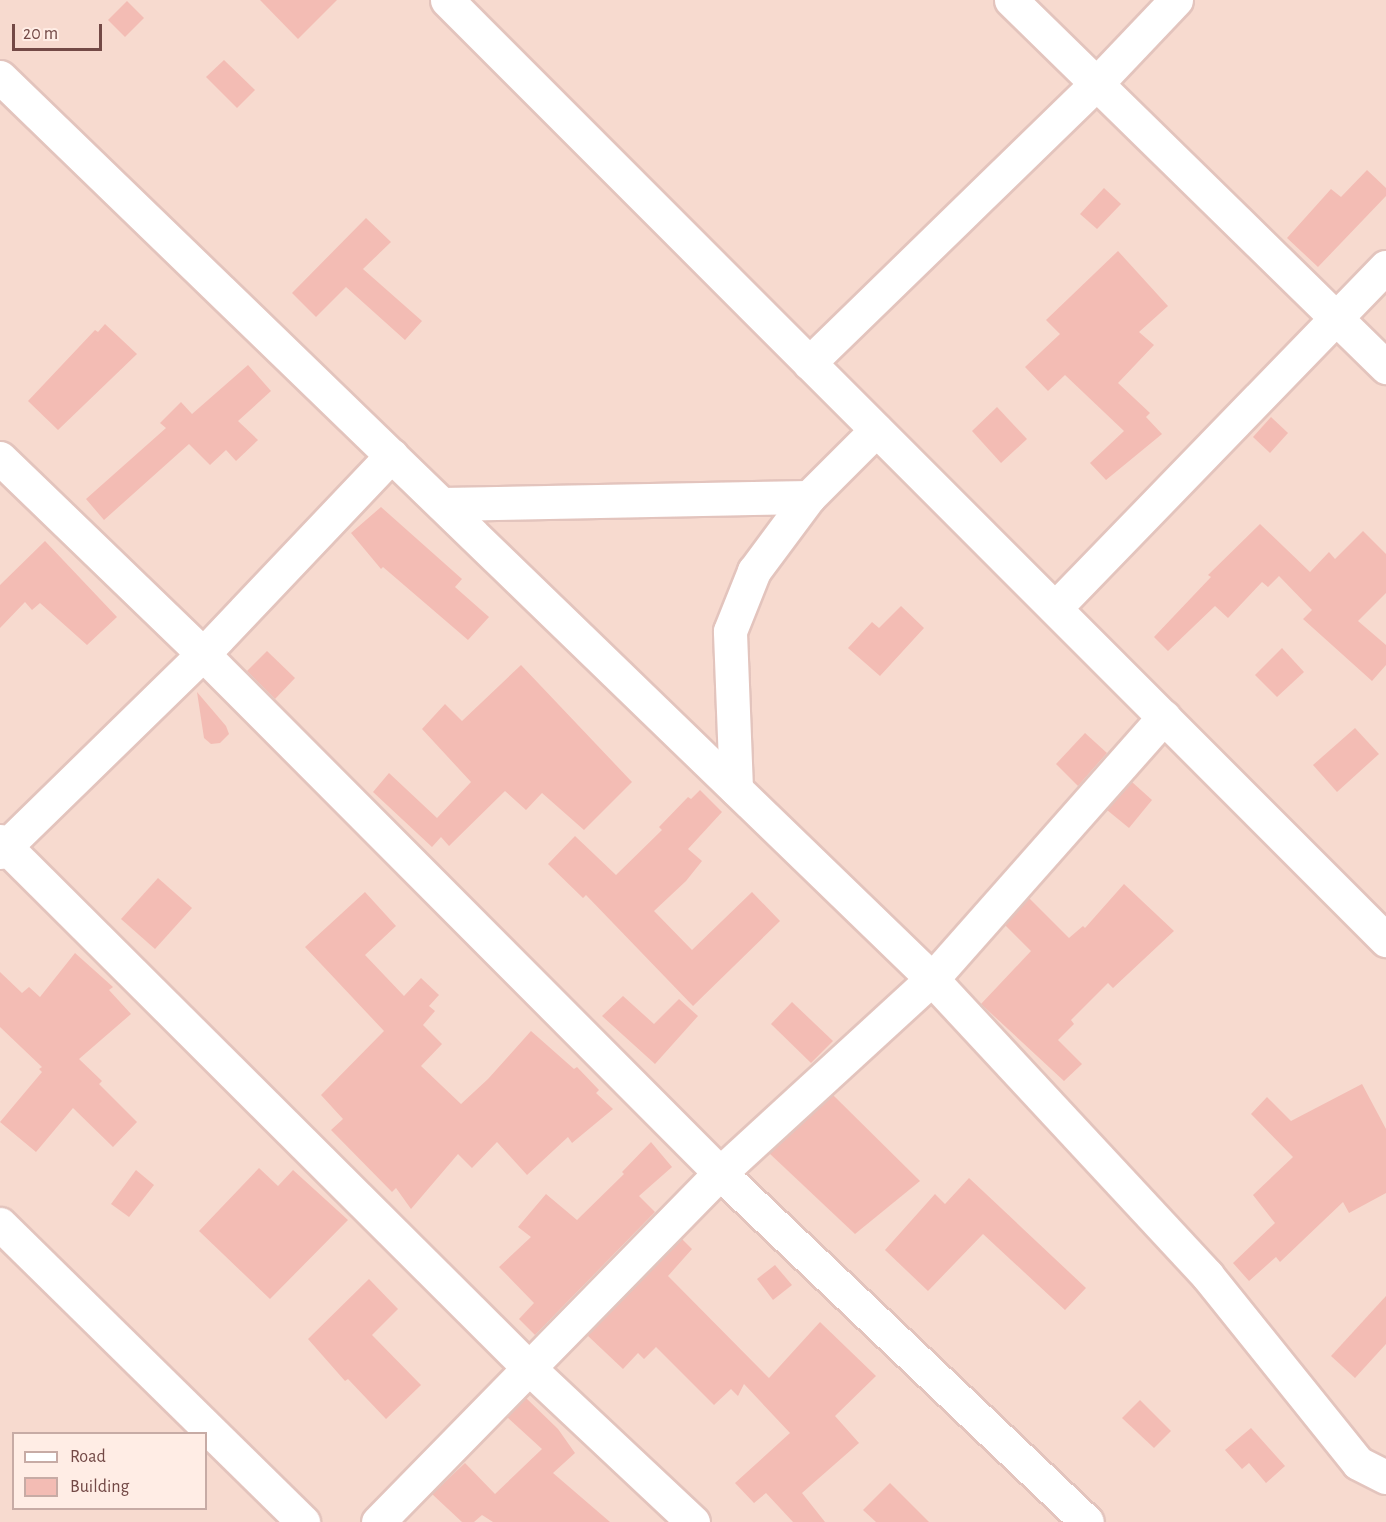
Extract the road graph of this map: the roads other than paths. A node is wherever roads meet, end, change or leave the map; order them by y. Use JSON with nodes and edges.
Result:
{"nodes":[{"id":1,"x":447,"y":0,"type":"edge"},
{"id":2,"x":1011,"y":0,"type":"edge"},
{"id":3,"x":1176,"y":0,"type":"edge"},
{"id":4,"x":0,"y":77,"type":"edge"},
{"id":5,"x":1096,"y":84,"type":"junction"},
{"id":6,"x":1386,"y":267,"type":"edge"},
{"id":7,"x":1338,"y":318,"type":"junction"},
{"id":8,"x":809,"y":363,"type":"junction"},
{"id":9,"x":1386,"y":367,"type":"edge"},
{"id":10,"x":876,"y":430,"type":"junction"},
{"id":11,"x":392,"y":455,"type":"junction"},
{"id":12,"x":0,"y":458,"type":"edge"},
{"id":13,"x":809,"y":497,"type":"junction"},
{"id":14,"x":442,"y":504,"type":"junction"},
{"id":15,"x":1054,"y":608,"type":"junction"},
{"id":16,"x":203,"y":654,"type":"junction"},
{"id":17,"x":1164,"y":717,"type":"junction"},
{"id":18,"x":736,"y":789,"type":"junction"},
{"id":19,"x":2,"y":847,"type":"edge"},
{"id":20,"x":1386,"y":940,"type":"edge"},
{"id":21,"x":932,"y":979,"type":"junction"},
{"id":22,"x":720,"y":1173,"type":"junction"},
{"id":23,"x":0,"y":1224,"type":"edge"},
{"id":24,"x":529,"y":1368,"type":"junction"},
{"id":25,"x":1386,"y":1477,"type":"edge"},
{"id":26,"x":303,"y":1522,"type":"edge"},
{"id":27,"x":378,"y":1522,"type":"edge"},
{"id":28,"x":693,"y":1522,"type":"edge"},
{"id":29,"x":1087,"y":1522,"type":"edge"}],
"edges":[{"from":1,"to":8,"type":"street"},
{"from":2,"to":5,"type":"street"},
{"from":3,"to":5,"type":"street"},
{"from":4,"to":11,"type":"street"},
{"from":5,"to":7,"type":"street"},
{"from":5,"to":8,"type":"street"},
{"from":6,"to":7,"type":"street"},
{"from":7,"to":9,"type":"street"},
{"from":7,"to":15,"type":"street"},
{"from":8,"to":10,"type":"street"},
{"from":10,"to":13,"type":"street"},
{"from":10,"to":15,"type":"street"},
{"from":11,"to":14,"type":"street"},
{"from":11,"to":16,"type":"street"},
{"from":12,"to":16,"type":"street"},
{"from":13,"to":14,"type":"street"},
{"from":13,"to":18,"type":"street"},
{"from":14,"to":18,"type":"street"},
{"from":15,"to":17,"type":"street"},
{"from":16,"to":19,"type":"street"},
{"from":16,"to":22,"type":"street"},
{"from":17,"to":20,"type":"street"},
{"from":17,"to":21,"type":"street"},
{"from":18,"to":21,"type":"street"},
{"from":19,"to":24,"type":"street"},
{"from":21,"to":22,"type":"street"},
{"from":21,"to":25,"type":"street"},
{"from":22,"to":24,"type":"street"},
{"from":22,"to":29,"type":"street"},
{"from":23,"to":26,"type":"street"},
{"from":24,"to":27,"type":"street"},
{"from":24,"to":28,"type":"street"}]}
